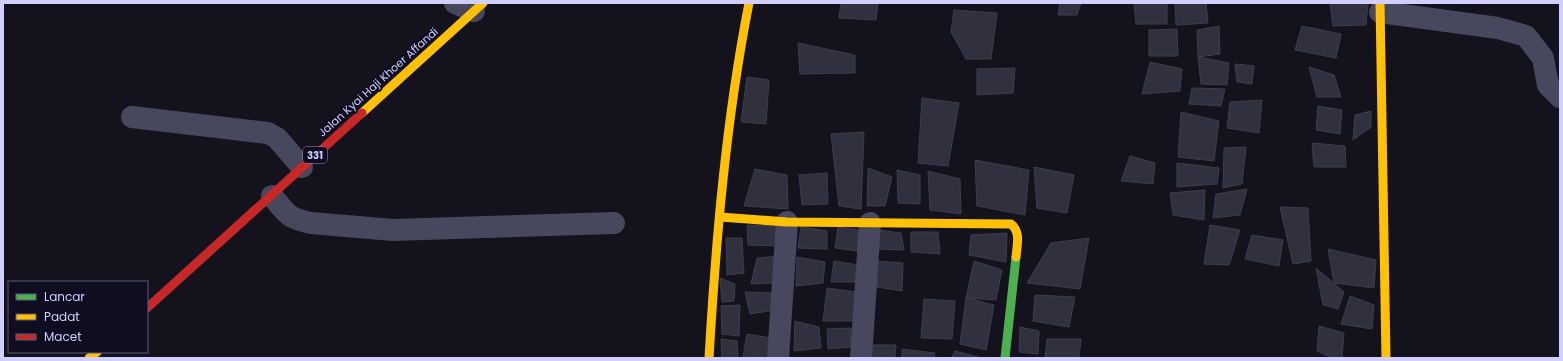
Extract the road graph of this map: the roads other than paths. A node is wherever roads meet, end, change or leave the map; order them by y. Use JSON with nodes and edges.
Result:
{"nodes":[{"id":1,"x":748,"y":3,"type":"edge"},
{"id":2,"x":471,"y":6,"type":"edge"},
{"id":3,"x":1380,"y":8,"type":"edge"},
{"id":4,"x":1560,"y":97,"type":"edge"},
{"id":5,"x":132,"y":117,"type":"dead end"},
{"id":6,"x":302,"y":167,"type":"junction"},
{"id":7,"x":272,"y":196,"type":"junction"},
{"id":8,"x":720,"y":217,"type":"junction"},
{"id":9,"x":787,"y":222,"type":"junction"},
{"id":10,"x":614,"y":223,"type":"dead end"},
{"id":11,"x":870,"y":223,"type":"junction"},
{"id":12,"x":148,"y":307,"type":"edge"},
{"id":13,"x":710,"y":358,"type":"edge"},
{"id":14,"x":778,"y":358,"type":"edge"},
{"id":15,"x":861,"y":358,"type":"edge"},
{"id":16,"x":1005,"y":358,"type":"edge"},
{"id":17,"x":1386,"y":358,"type":"edge"}],
"edges":[{"from":1,"to":8,"type":"street"},
{"from":2,"to":6,"type":"street","name":"Jalan Kyai Haji Khoer Affandi","number":"331"},
{"from":3,"to":4,"type":"street"},
{"from":3,"to":17,"type":"street"},
{"from":5,"to":6,"type":"street"},
{"from":6,"to":7,"type":"street","name":"Jalan Kyai Haji Khoer Affandi","number":"331"},
{"from":7,"to":10,"type":"street"},
{"from":7,"to":12,"type":"street","name":"Jalan Kyai Haji Khoer Affandi","number":"331"},
{"from":8,"to":9,"type":"street"},
{"from":8,"to":13,"type":"street"},
{"from":9,"to":11,"type":"street"},
{"from":9,"to":14,"type":"street"},
{"from":11,"to":15,"type":"street"},
{"from":11,"to":16,"type":"street"}]}
